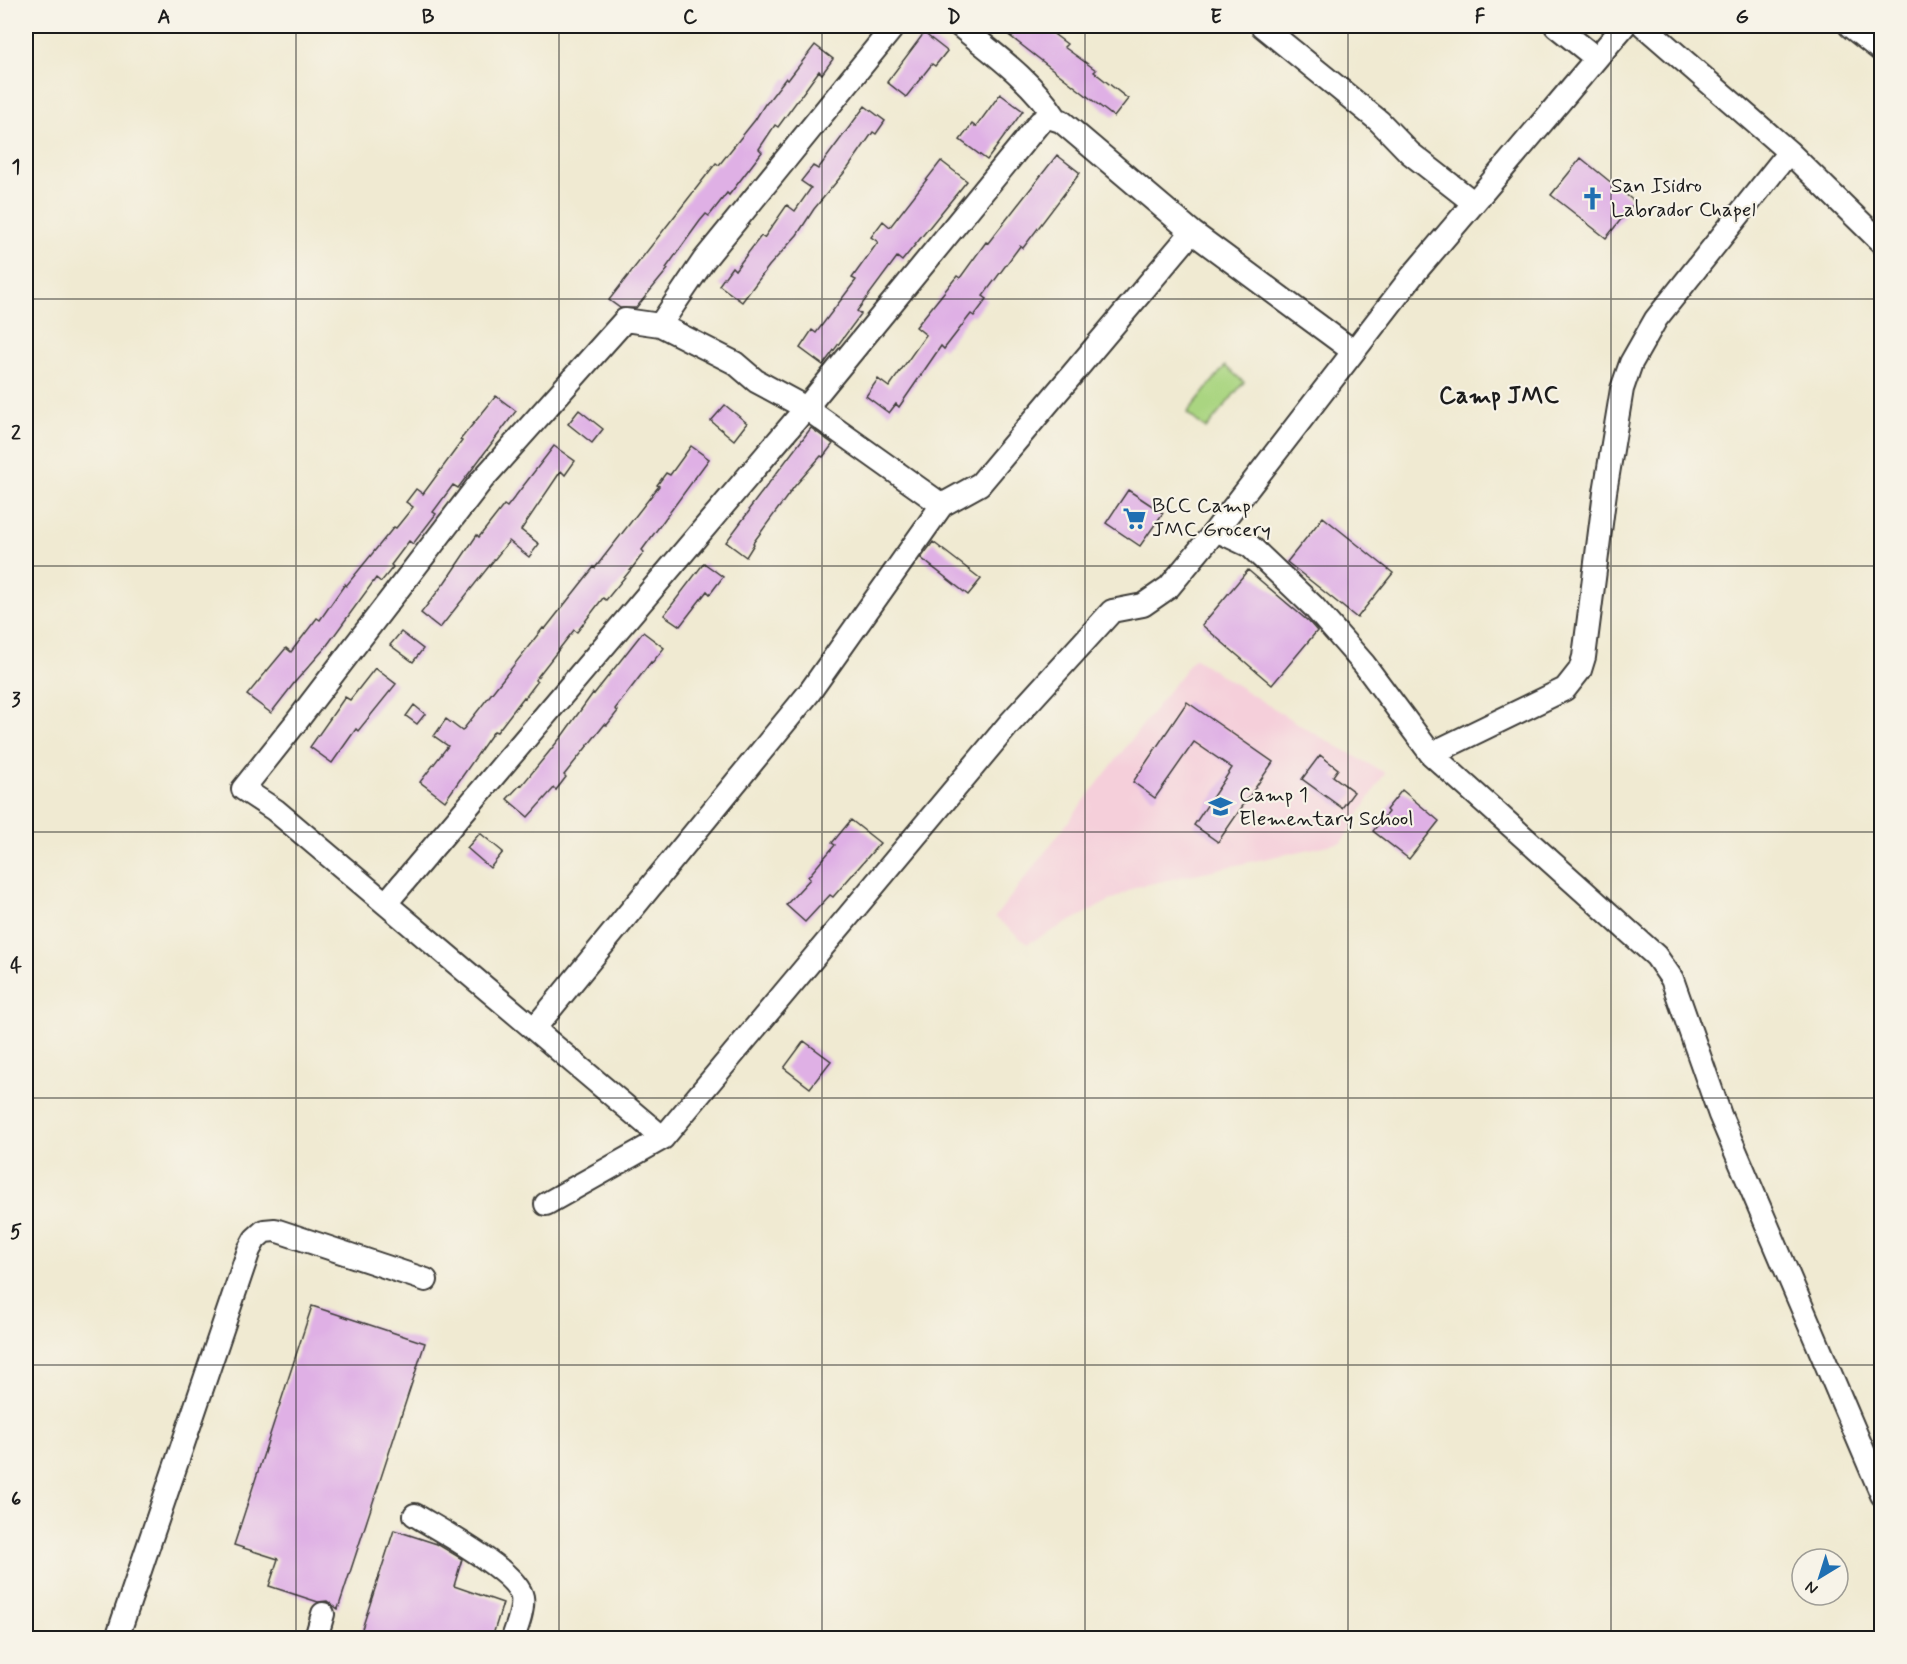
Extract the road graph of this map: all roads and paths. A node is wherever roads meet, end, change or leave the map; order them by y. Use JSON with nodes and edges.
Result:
{"nodes":[{"id":1,"x":894,"y":26,"type":"edge"},
{"id":2,"x":960,"y":26,"type":"edge"},
{"id":3,"x":1262,"y":26,"type":"edge"},
{"id":4,"x":1556,"y":26,"type":"edge"},
{"id":5,"x":1624,"y":26,"type":"edge"},
{"id":6,"x":1644,"y":26,"type":"edge"},
{"id":7,"x":1850,"y":26,"type":"edge"},
{"id":8,"x":1881,"y":51,"type":"edge"},
{"id":9,"x":1596,"y":58,"type":"junction"},
{"id":10,"x":1054,"y":117,"type":"junction"},
{"id":11,"x":1788,"y":152,"type":"junction"},
{"id":12,"x":1474,"y":202,"type":"junction"},
{"id":13,"x":1192,"y":232,"type":"junction"},
{"id":14,"x":1881,"y":243,"type":"edge"},
{"id":15,"x":660,"y":326,"type":"junction"},
{"id":16,"x":1353,"y":351,"type":"junction"},
{"id":17,"x":806,"y":408,"type":"junction"},
{"id":18,"x":942,"y":506,"type":"junction"},
{"id":19,"x":1216,"y":530,"type":"junction"},
{"id":20,"x":1431,"y":754,"type":"junction"},
{"id":21,"x":386,"y":903,"type":"junction"},
{"id":22,"x":534,"y":1029,"type":"junction"},
{"id":23,"x":663,"y":1138,"type":"junction"},
{"id":24,"x":546,"y":1204,"type":"dead end"},
{"id":25,"x":426,"y":1280,"type":"dead end"},
{"id":26,"x":1881,"y":1495,"type":"edge"},
{"id":27,"x":415,"y":1515,"type":"dead end"},
{"id":28,"x":324,"y":1614,"type":"dead end"},
{"id":29,"x":117,"y":1638,"type":"edge"},
{"id":30,"x":316,"y":1638,"type":"edge"},
{"id":31,"x":513,"y":1638,"type":"edge"}],
"edges":[{"from":1,"to":15,"type":"street"},
{"from":2,"to":10,"type":"street"},
{"from":3,"to":12,"type":"street"},
{"from":4,"to":9,"type":"street"},
{"from":5,"to":9,"type":"street"},
{"from":6,"to":11,"type":"street"},
{"from":7,"to":8,"type":"street"},
{"from":9,"to":12,"type":"street"},
{"from":10,"to":13,"type":"street"},
{"from":10,"to":17,"type":"street"},
{"from":11,"to":14,"type":"street"},
{"from":11,"to":20,"type":"street"},
{"from":12,"to":16,"type":"street"},
{"from":13,"to":16,"type":"street"},
{"from":13,"to":18,"type":"street"},
{"from":15,"to":17,"type":"street"},
{"from":15,"to":21,"type":"street"},
{"from":16,"to":19,"type":"street"},
{"from":17,"to":18,"type":"street"},
{"from":17,"to":21,"type":"street"},
{"from":18,"to":22,"type":"street"},
{"from":19,"to":20,"type":"street"},
{"from":19,"to":23,"type":"street"},
{"from":20,"to":26,"type":"street"},
{"from":21,"to":22,"type":"street"},
{"from":22,"to":23,"type":"street"},
{"from":23,"to":24,"type":"street"},
{"from":25,"to":29,"type":"street"},
{"from":27,"to":31,"type":"street"},
{"from":28,"to":30,"type":"street"}]}
